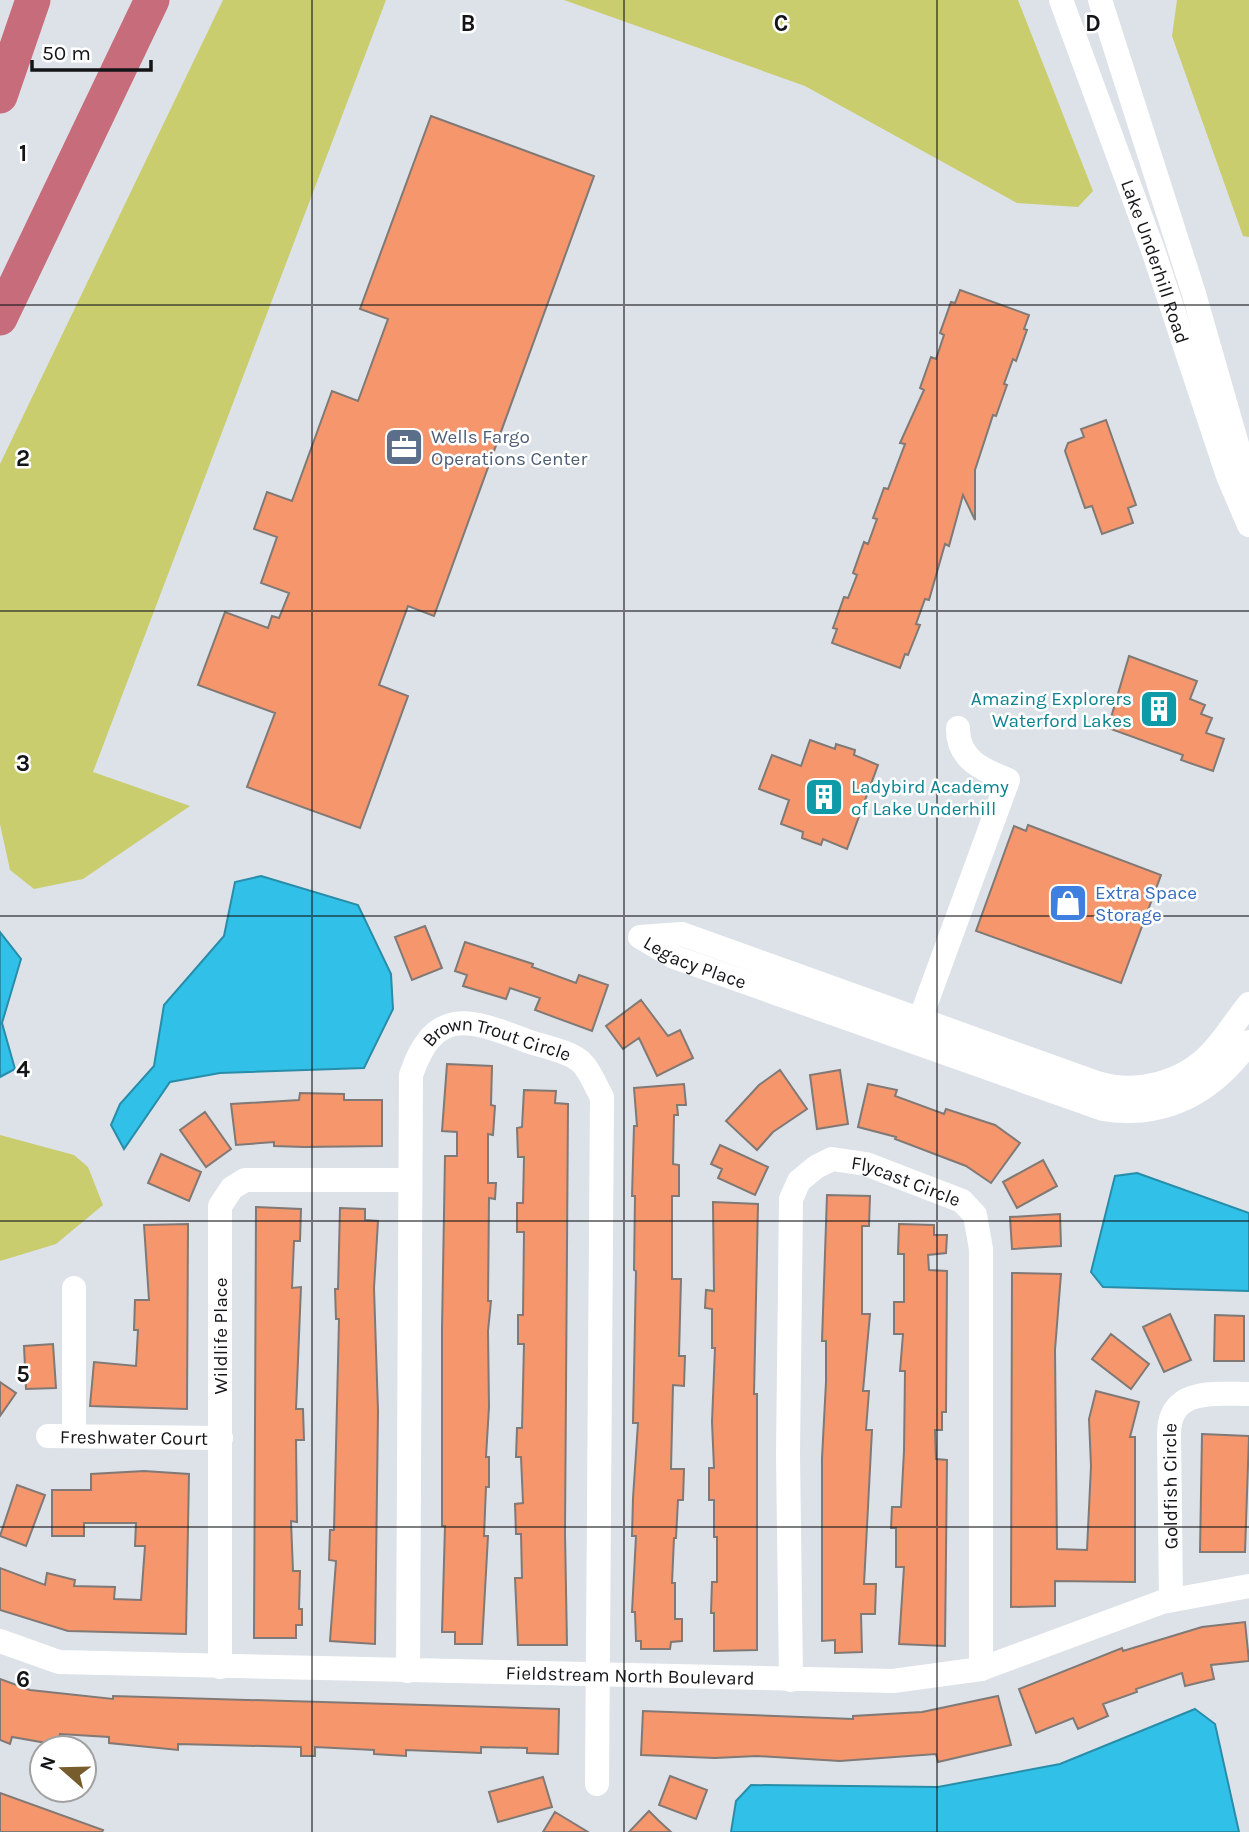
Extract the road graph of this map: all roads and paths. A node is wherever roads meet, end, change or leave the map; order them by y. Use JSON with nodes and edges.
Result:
{"nodes":[{"id":1,"x":33,"y":0,"type":"edge"},
{"id":2,"x":152,"y":0,"type":"edge"},
{"id":3,"x":1061,"y":0,"type":"edge"},
{"id":4,"x":1100,"y":0,"type":"edge"},
{"id":5,"x":0,"y":96,"type":"edge"},
{"id":6,"x":0,"y":318,"type":"edge"},
{"id":7,"x":1224,"y":398,"type":"junction"},
{"id":8,"x":1249,"y":414,"type":"edge"},
{"id":9,"x":1248,"y":477,"type":"edge"},
{"id":10,"x":1249,"y":525,"type":"edge"},
{"id":11,"x":958,"y":728,"type":"dead end"},
{"id":12,"x":1249,"y":1004,"type":"edge"},
{"id":13,"x":920,"y":1020,"type":"junction"},
{"id":14,"x":1249,"y":1042,"type":"edge"},
{"id":15,"x":912,"y":1043,"type":"junction"},
{"id":16,"x":410,"y":1180,"type":"junction"},
{"id":17,"x":74,"y":1288,"type":"dead end"},
{"id":18,"x":1249,"y":1394,"type":"edge"},
{"id":19,"x":48,"y":1436,"type":"dead end"},
{"id":20,"x":74,"y":1436,"type":"junction"},
{"id":21,"x":220,"y":1438,"type":"junction"},
{"id":22,"x":1249,"y":1586,"type":"edge"},
{"id":23,"x":1171,"y":1600,"type":"junction"},
{"id":24,"x":0,"y":1641,"type":"edge"},
{"id":25,"x":220,"y":1667,"type":"junction"},
{"id":26,"x":981,"y":1669,"type":"junction"},
{"id":27,"x":408,"y":1671,"type":"junction"},
{"id":28,"x":599,"y":1676,"type":"junction"},
{"id":29,"x":791,"y":1680,"type":"junction"},
{"id":30,"x":597,"y":1784,"type":"dead end"}],
"edges":[{"from":1,"to":5,"type":"highway"},
{"from":2,"to":6,"type":"highway"},
{"from":3,"to":10,"type":"street","name":"Lake Underhill Road"},
{"from":4,"to":7,"type":"street","name":"Lake Underhill Road"},
{"from":7,"to":8,"type":"street"},
{"from":7,"to":9,"type":"street","name":"Lake Underhill Road"},
{"from":11,"to":13,"type":"street"},
{"from":12,"to":13,"type":"street","name":"Legacy Place"},
{"from":13,"to":15,"type":"street"},
{"from":13,"to":15,"type":"street","name":"Legacy Place"},
{"from":14,"to":15,"type":"street","name":"Legacy Place"},
{"from":16,"to":21,"type":"street","name":"Wildlife Place"},
{"from":16,"to":27,"type":"street","name":"Brown Trout Circle"},
{"from":16,"to":28,"type":"street","name":"Brown Trout Circle"},
{"from":17,"to":20,"type":"street"},
{"from":18,"to":23,"type":"street","name":"Goldfish Circle"},
{"from":19,"to":20,"type":"street","name":"Freshwater Court"},
{"from":20,"to":21,"type":"street","name":"Freshwater Court"},
{"from":21,"to":25,"type":"street","name":"Wildlife Place"},
{"from":22,"to":23,"type":"street","name":"Fieldstream North Boulevard"},
{"from":23,"to":26,"type":"street","name":"Fieldstream North Boulevard"},
{"from":24,"to":25,"type":"street","name":"Fieldstream North Boulevard"},
{"from":25,"to":27,"type":"street","name":"Fieldstream North Boulevard"},
{"from":26,"to":29,"type":"street","name":"Fieldstream North Boulevard"},
{"from":26,"to":29,"type":"street","name":"Flycast Circle"},
{"from":27,"to":28,"type":"street","name":"Fieldstream North Boulevard"},
{"from":28,"to":29,"type":"street","name":"Fieldstream North Boulevard"},
{"from":28,"to":30,"type":"street","name":"Brown Trout Circle"}]}
